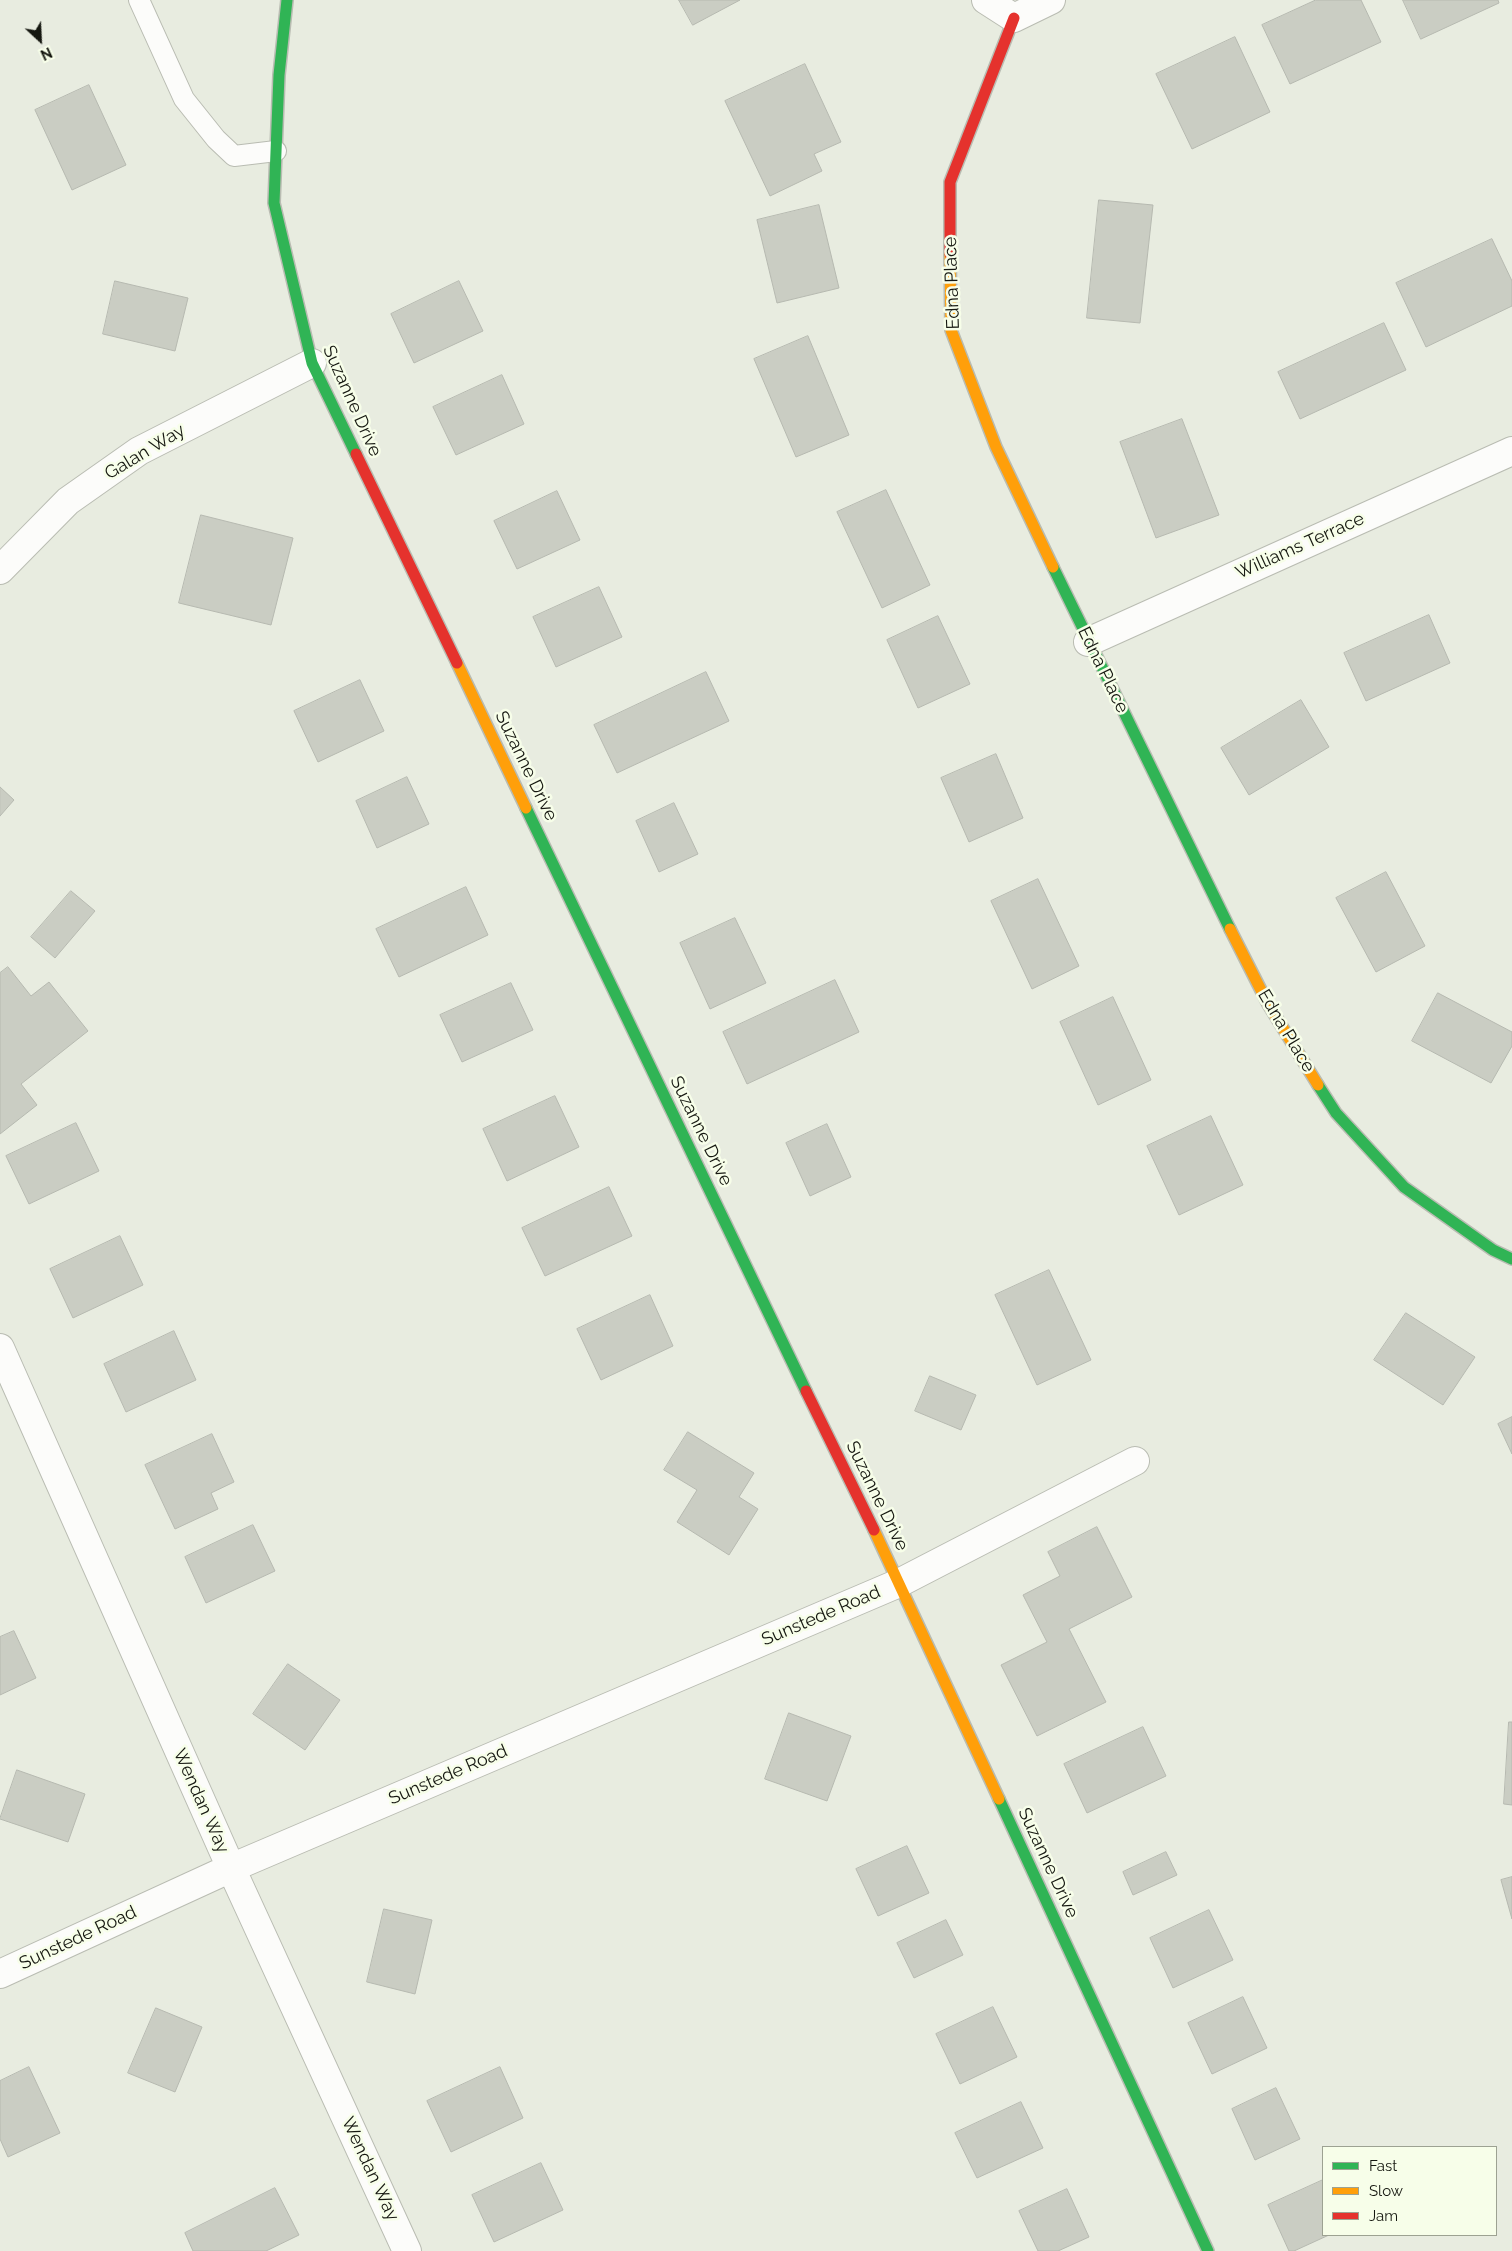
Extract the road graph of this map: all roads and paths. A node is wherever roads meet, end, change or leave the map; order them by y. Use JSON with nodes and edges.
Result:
{"nodes":[{"id":1,"x":139,"y":0,"type":"edge"},
{"id":2,"x":287,"y":0,"type":"edge"},
{"id":3,"x":986,"y":0,"type":"edge"},
{"id":4,"x":1051,"y":0,"type":"edge"},
{"id":5,"x":1014,"y":18,"type":"junction"},
{"id":6,"x":276,"y":151,"type":"junction"},
{"id":7,"x":312,"y":363,"type":"junction"},
{"id":8,"x":1512,"y":451,"type":"edge"},
{"id":9,"x":0,"y":570,"type":"edge"},
{"id":10,"x":1088,"y":642,"type":"junction"},
{"id":11,"x":1512,"y":1259,"type":"edge"},
{"id":12,"x":0,"y":1348,"type":"edge"},
{"id":13,"x":1135,"y":1461,"type":"dead end"},
{"id":14,"x":899,"y":1583,"type":"junction"},
{"id":15,"x":231,"y":1868,"type":"junction"},
{"id":16,"x":0,"y":1974,"type":"edge"},
{"id":17,"x":407,"y":2251,"type":"edge"},
{"id":18,"x":1208,"y":2251,"type":"edge"}],
"edges":[{"from":1,"to":6,"type":"lane"},
{"from":2,"to":6,"type":"street","name":"Suzanne Drive"},
{"from":3,"to":5,"type":"street"},
{"from":4,"to":5,"type":"street"},
{"from":5,"to":10,"type":"street","name":"Edna Place"},
{"from":6,"to":7,"type":"street","name":"Suzanne Drive"},
{"from":7,"to":9,"type":"street","name":"Galan Way"},
{"from":7,"to":14,"type":"street","name":"Suzanne Drive"},
{"from":8,"to":10,"type":"street","name":"Williams Terrace"},
{"from":10,"to":11,"type":"street","name":"Edna Place"},
{"from":12,"to":15,"type":"street","name":"Wendan Way"},
{"from":13,"to":14,"type":"street","name":"Sunstede Road"},
{"from":14,"to":15,"type":"street","name":"Sunstede Road"},
{"from":14,"to":18,"type":"street","name":"Suzanne Drive"},
{"from":15,"to":16,"type":"street","name":"Sunstede Road"},
{"from":15,"to":17,"type":"street","name":"Wendan Way"}]}
